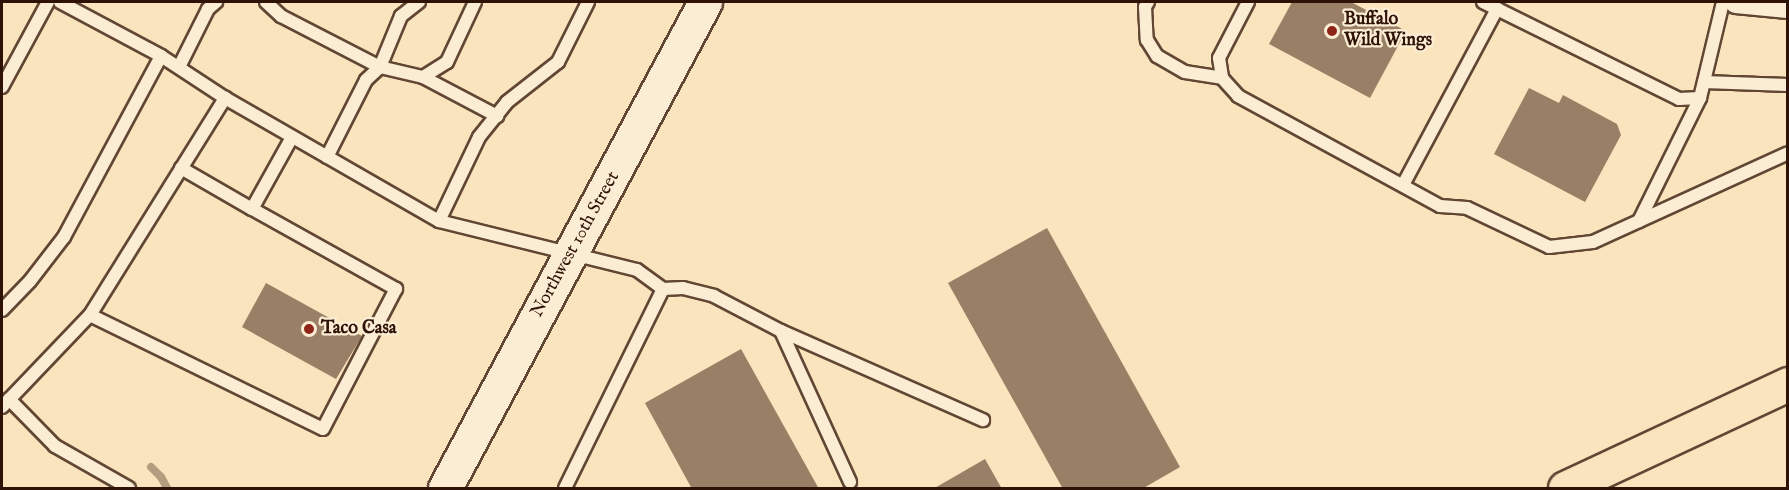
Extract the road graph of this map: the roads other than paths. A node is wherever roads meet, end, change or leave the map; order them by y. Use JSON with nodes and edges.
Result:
{"nodes":[{"id":1,"x":48,"y":2,"type":"edge"},
{"id":2,"x":60,"y":2,"type":"edge"},
{"id":3,"x":216,"y":2,"type":"edge"},
{"id":4,"x":266,"y":2,"type":"edge"},
{"id":5,"x":419,"y":2,"type":"edge"},
{"id":6,"x":475,"y":2,"type":"edge"},
{"id":7,"x":588,"y":2,"type":"edge"},
{"id":8,"x":705,"y":2,"type":"edge"},
{"id":9,"x":1148,"y":2,"type":"edge"},
{"id":10,"x":1248,"y":2,"type":"edge"},
{"id":11,"x":1483,"y":2,"type":"edge"},
{"id":12,"x":1723,"y":2,"type":"edge"},
{"id":13,"x":1736,"y":2,"type":"edge"},
{"id":14,"x":1788,"y":7,"type":"edge"},
{"id":15,"x":1497,"y":9,"type":"junction"},
{"id":16,"x":161,"y":56,"type":"junction"},
{"id":17,"x":178,"y":67,"type":"junction"},
{"id":18,"x":380,"y":67,"type":"junction"},
{"id":19,"x":423,"y":77,"type":"junction"},
{"id":20,"x":1222,"y":78,"type":"junction"},
{"id":21,"x":1704,"y":82,"type":"junction"},
{"id":22,"x":1788,"y":85,"type":"edge"},
{"id":23,"x":2,"y":87,"type":"edge"},
{"id":24,"x":225,"y":98,"type":"junction"},
{"id":25,"x":1700,"y":98,"type":"junction"},
{"id":26,"x":497,"y":116,"type":"junction"},
{"id":27,"x":292,"y":137,"type":"junction"},
{"id":28,"x":1788,"y":153,"type":"edge"},
{"id":29,"x":327,"y":157,"type":"junction"},
{"id":30,"x":181,"y":168,"type":"junction"},
{"id":31,"x":1403,"y":185,"type":"junction"},
{"id":32,"x":252,"y":209,"type":"junction"},
{"id":33,"x":1639,"y":220,"type":"junction"},
{"id":34,"x":439,"y":221,"type":"junction"},
{"id":35,"x":572,"y":255,"type":"junction"},
{"id":36,"x":663,"y":289,"type":"junction"},
{"id":37,"x":2,"y":310,"type":"edge"},
{"id":38,"x":90,"y":315,"type":"junction"},
{"id":39,"x":781,"y":331,"type":"junction"},
{"id":40,"x":1788,"y":384,"type":"edge"},
{"id":41,"x":5,"y":403,"type":"edge"},
{"id":42,"x":983,"y":420,"type":"dead end"},
{"id":43,"x":850,"y":482,"type":"dead end"},
{"id":44,"x":129,"y":489,"type":"edge"},
{"id":45,"x":445,"y":489,"type":"edge"},
{"id":46,"x":565,"y":489,"type":"edge"},
{"id":47,"x":1565,"y":489,"type":"edge"}],
"edges":[{"from":1,"to":23,"type":"lane"},
{"from":2,"to":16,"type":"lane"},
{"from":3,"to":17,"type":"lane"},
{"from":4,"to":18,"type":"lane"},
{"from":5,"to":18,"type":"lane"},
{"from":6,"to":19,"type":"lane"},
{"from":7,"to":26,"type":"lane"},
{"from":8,"to":35,"type":"main road","name":"Northwest 10th Street"},
{"from":9,"to":20,"type":"lane"},
{"from":10,"to":20,"type":"lane"},
{"from":11,"to":15,"type":"lane"},
{"from":12,"to":21,"type":"lane"},
{"from":13,"to":14,"type":"street"},
{"from":15,"to":25,"type":"lane"},
{"from":15,"to":31,"type":"lane"},
{"from":16,"to":17,"type":"lane"},
{"from":16,"to":37,"type":"lane"},
{"from":17,"to":24,"type":"lane"},
{"from":18,"to":19,"type":"lane"},
{"from":18,"to":29,"type":"lane"},
{"from":19,"to":26,"type":"lane"},
{"from":20,"to":31,"type":"lane"},
{"from":21,"to":22,"type":"lane"},
{"from":21,"to":25,"type":"lane"},
{"from":24,"to":27,"type":"lane"},
{"from":24,"to":30,"type":"lane"},
{"from":25,"to":33,"type":"lane"},
{"from":26,"to":34,"type":"lane"},
{"from":27,"to":29,"type":"lane"},
{"from":27,"to":32,"type":"lane"},
{"from":28,"to":33,"type":"lane"},
{"from":29,"to":34,"type":"lane"},
{"from":30,"to":32,"type":"lane"},
{"from":30,"to":38,"type":"lane"},
{"from":31,"to":33,"type":"lane"},
{"from":32,"to":38,"type":"lane"},
{"from":34,"to":35,"type":"lane"},
{"from":35,"to":36,"type":"lane"},
{"from":35,"to":45,"type":"main road","name":"Northwest 10th Street"},
{"from":36,"to":39,"type":"lane"},
{"from":36,"to":46,"type":"lane"},
{"from":38,"to":41,"type":"lane"},
{"from":39,"to":42,"type":"lane"},
{"from":39,"to":43,"type":"lane"},
{"from":40,"to":47,"type":"highway"},
{"from":41,"to":44,"type":"lane"}]}
